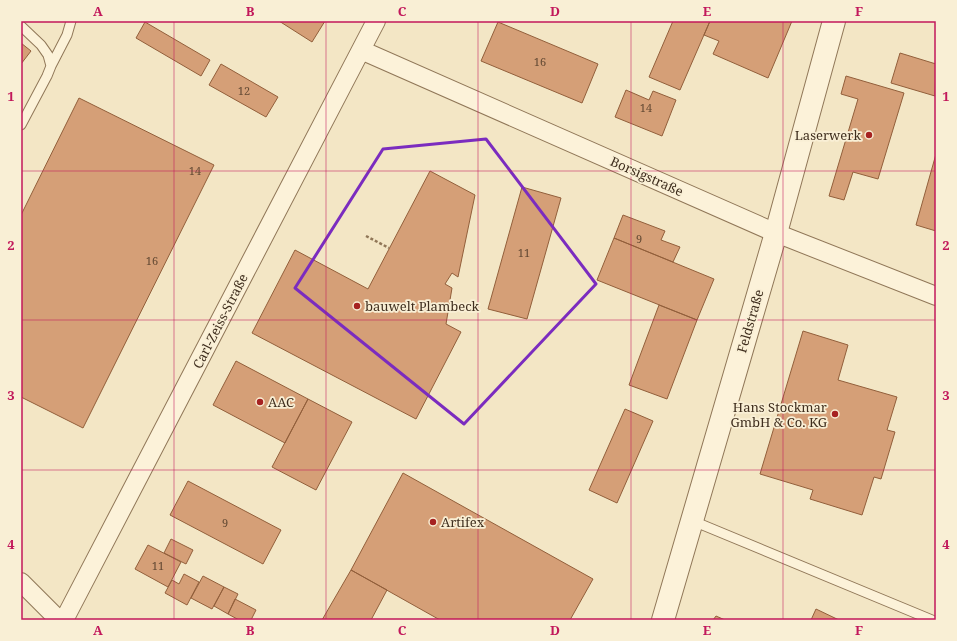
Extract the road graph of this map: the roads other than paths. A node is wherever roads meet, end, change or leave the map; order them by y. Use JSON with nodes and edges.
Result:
{"nodes":[{"id":1,"x":71,"y":21,"type":"edge"},
{"id":2,"x":376,"y":21,"type":"edge"},
{"id":3,"x":834,"y":21,"type":"edge"},
{"id":4,"x":21,"y":26,"type":"edge"},
{"id":5,"x":361,"y":50,"type":"junction"},
{"id":6,"x":51,"y":66,"type":"junction"},
{"id":7,"x":21,"y":125,"type":"edge"},
{"id":8,"x":776,"y":233,"type":"junction"},
{"id":9,"x":936,"y":296,"type":"edge"},
{"id":10,"x":693,"y":521,"type":"junction"},
{"id":11,"x":21,"y":582,"type":"edge"},
{"id":12,"x":59,"y":620,"type":"edge"},
{"id":13,"x":64,"y":620,"type":"edge"},
{"id":14,"x":663,"y":620,"type":"edge"},
{"id":15,"x":932,"y":620,"type":"edge"}],
"edges":[{"from":1,"to":6,"type":"lane"},
{"from":2,"to":5,"type":"street","name":"Carl-Zeiss-Straße"},
{"from":3,"to":8,"type":"street","name":"Feldstraße"},
{"from":4,"to":6,"type":"lane"},
{"from":5,"to":8,"type":"street","name":"Borsigstraße"},
{"from":5,"to":13,"type":"street","name":"Carl-Zeiss-Straße"},
{"from":6,"to":7,"type":"lane"},
{"from":8,"to":9,"type":"street","name":"Borsigstraße"},
{"from":8,"to":10,"type":"street","name":"Feldstraße"},
{"from":10,"to":14,"type":"street","name":"Feldstraße"},
{"from":10,"to":15,"type":"lane"},
{"from":11,"to":12,"type":"street"}]}
